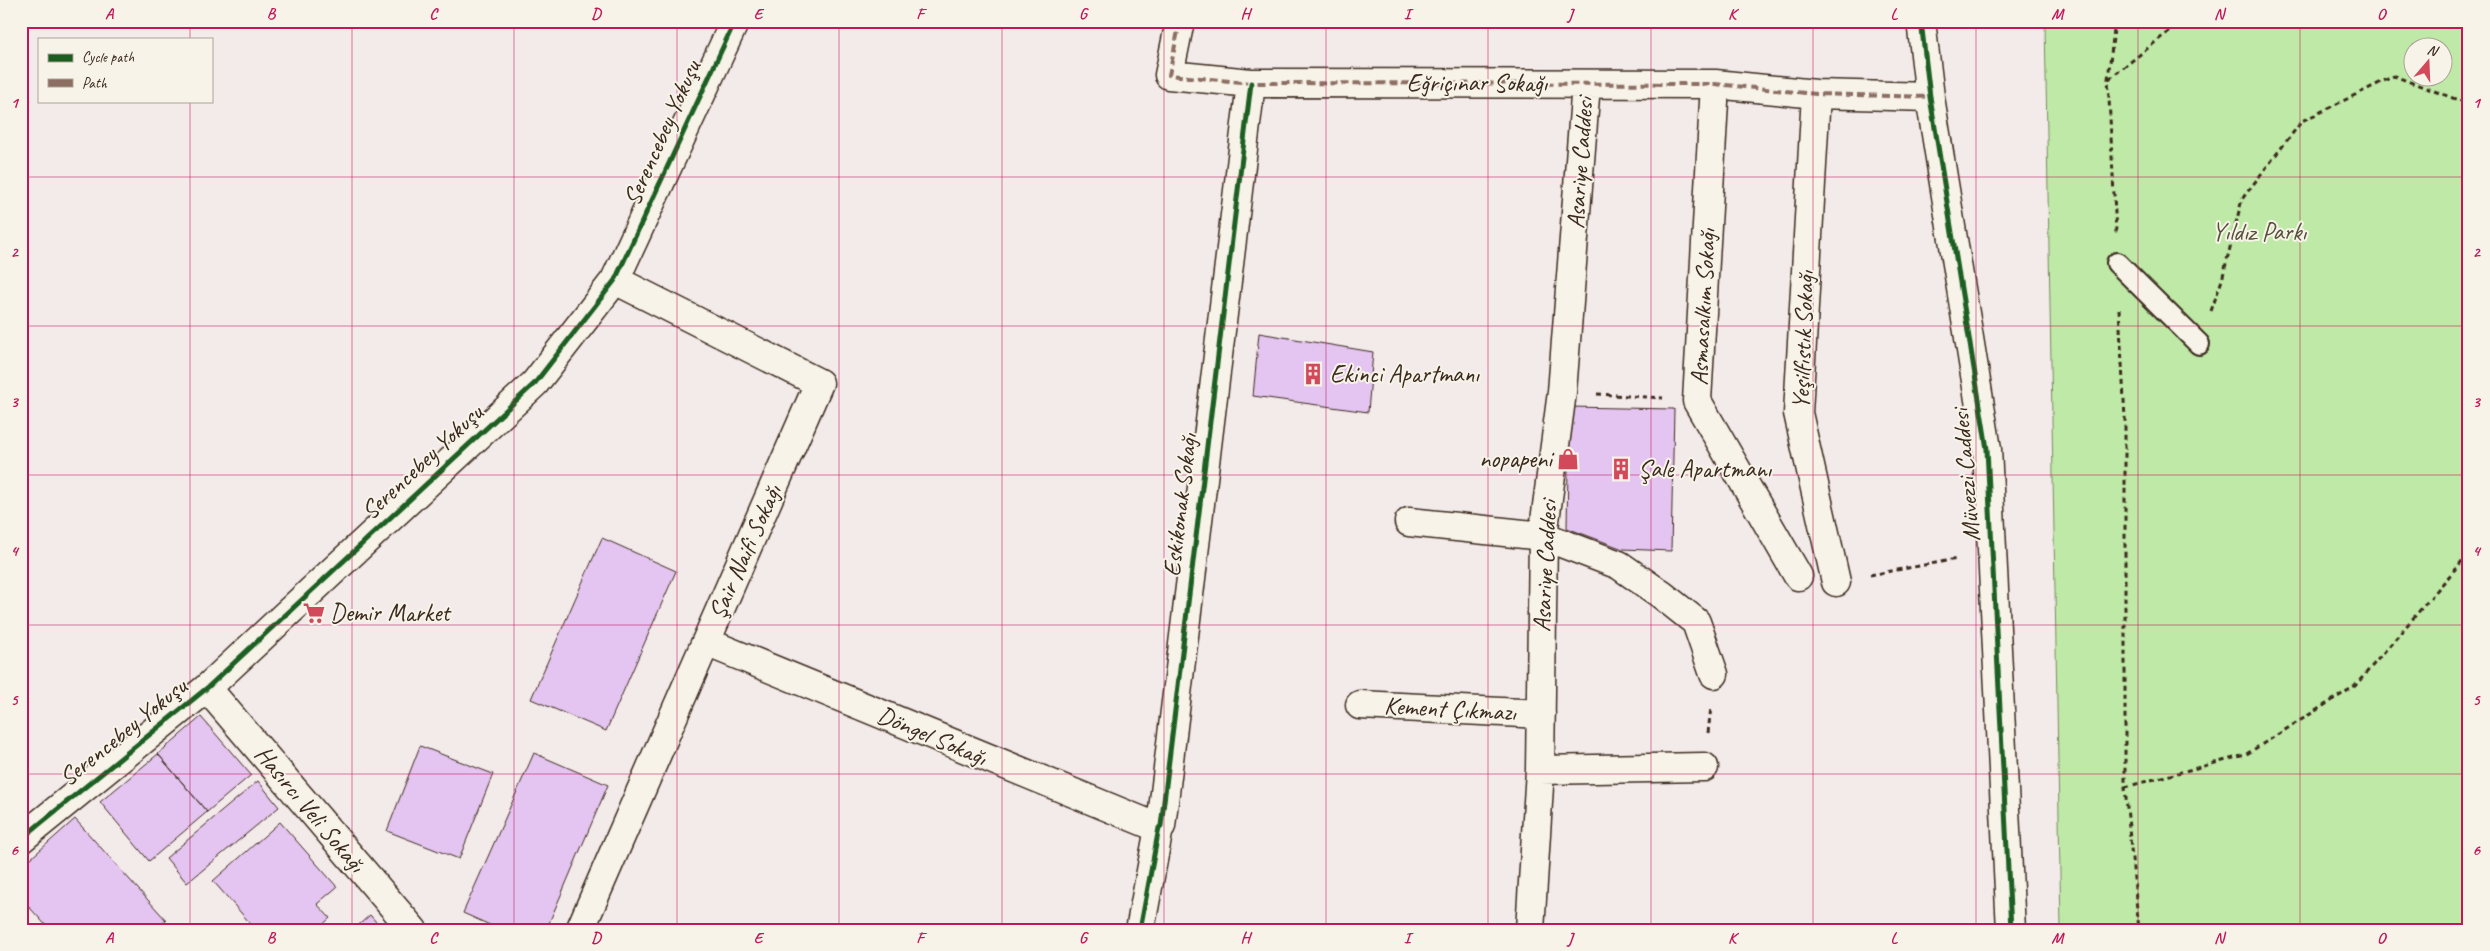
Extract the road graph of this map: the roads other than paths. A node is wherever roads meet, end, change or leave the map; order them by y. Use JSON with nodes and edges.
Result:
{"nodes":[{"id":1,"x":735,"y":21,"type":"edge"},
{"id":2,"x":1180,"y":21,"type":"edge"},
{"id":3,"x":1921,"y":21,"type":"edge"},
{"id":4,"x":1251,"y":83,"type":"junction"},
{"id":5,"x":1586,"y":84,"type":"junction"},
{"id":6,"x":1715,"y":84,"type":"junction"},
{"id":7,"x":1816,"y":94,"type":"junction"},
{"id":8,"x":1930,"y":97,"type":"junction"},
{"id":9,"x":2117,"y":263,"type":"road end"},
{"id":10,"x":616,"y":280,"type":"junction"},
{"id":11,"x":2199,"y":344,"type":"road end"},
{"id":12,"x":1409,"y":522,"type":"dead end"},
{"id":13,"x":1543,"y":536,"type":"junction"},
{"id":14,"x":1798,"y":576,"type":"dead end"},
{"id":15,"x":1836,"y":582,"type":"road end"},
{"id":16,"x":706,"y":642,"type":"junction"},
{"id":17,"x":1714,"y":674,"type":"road end"},
{"id":18,"x":207,"y":688,"type":"junction"},
{"id":19,"x":1360,"y":705,"type":"dead end"},
{"id":20,"x":1541,"y":714,"type":"junction"},
{"id":21,"x":1704,"y":767,"type":"road end"},
{"id":22,"x":1540,"y":770,"type":"junction"},
{"id":23,"x":1159,"y":828,"type":"junction"},
{"id":24,"x":21,"y":839,"type":"edge"},
{"id":25,"x":413,"y":930,"type":"edge"},
{"id":26,"x":580,"y":930,"type":"edge"},
{"id":27,"x":1140,"y":930,"type":"edge"},
{"id":28,"x":1530,"y":930,"type":"edge"},
{"id":29,"x":2010,"y":930,"type":"edge"}],
"edges":[{"from":1,"to":10,"type":"street","name":"Serencebey Yokuşu"},
{"from":2,"to":4,"type":"street","name":"Eğriçınar Sokağı"},
{"from":3,"to":8,"type":"street","name":"Müvezzi Caddesi"},
{"from":4,"to":5,"type":"street","name":"Eğriçınar Sokağı"},
{"from":4,"to":23,"type":"street","name":"Eskikonak Sokağı"},
{"from":5,"to":6,"type":"street","name":"Eğriçınar Sokağı"},
{"from":5,"to":13,"type":"street","name":"Asariye Caddesi"},
{"from":6,"to":7,"type":"street","name":"Eğriçınar Sokağı"},
{"from":6,"to":14,"type":"street","name":"Asmasalkım Sokağı"},
{"from":7,"to":8,"type":"street","name":"Eğriçınar Sokağı"},
{"from":7,"to":15,"type":"street","name":"Yeşilfıstık Sokağı"},
{"from":8,"to":29,"type":"street","name":"Müvezzi Caddesi"},
{"from":9,"to":11,"type":"lane"},
{"from":10,"to":16,"type":"street","name":"Şair Naifi Sokağı"},
{"from":10,"to":18,"type":"street","name":"Serencebey Yokuşu"},
{"from":12,"to":13,"type":"street"},
{"from":13,"to":17,"type":"street"},
{"from":13,"to":20,"type":"street","name":"Asariye Caddesi"},
{"from":16,"to":23,"type":"street","name":"Döngel Sokağı"},
{"from":16,"to":26,"type":"street","name":"Şair Naifi Sokağı"},
{"from":18,"to":24,"type":"street","name":"Serencebey Yokuşu"},
{"from":18,"to":25,"type":"street","name":"Hasırcı Veli Sokağı"},
{"from":19,"to":20,"type":"street","name":"Kement Çıkmazı"},
{"from":20,"to":22,"type":"street","name":"Asariye Caddesi"},
{"from":21,"to":22,"type":"street"},
{"from":22,"to":28,"type":"street","name":"Asariye Caddesi"},
{"from":23,"to":27,"type":"street","name":"Eskikonak Sokağı"}]}
